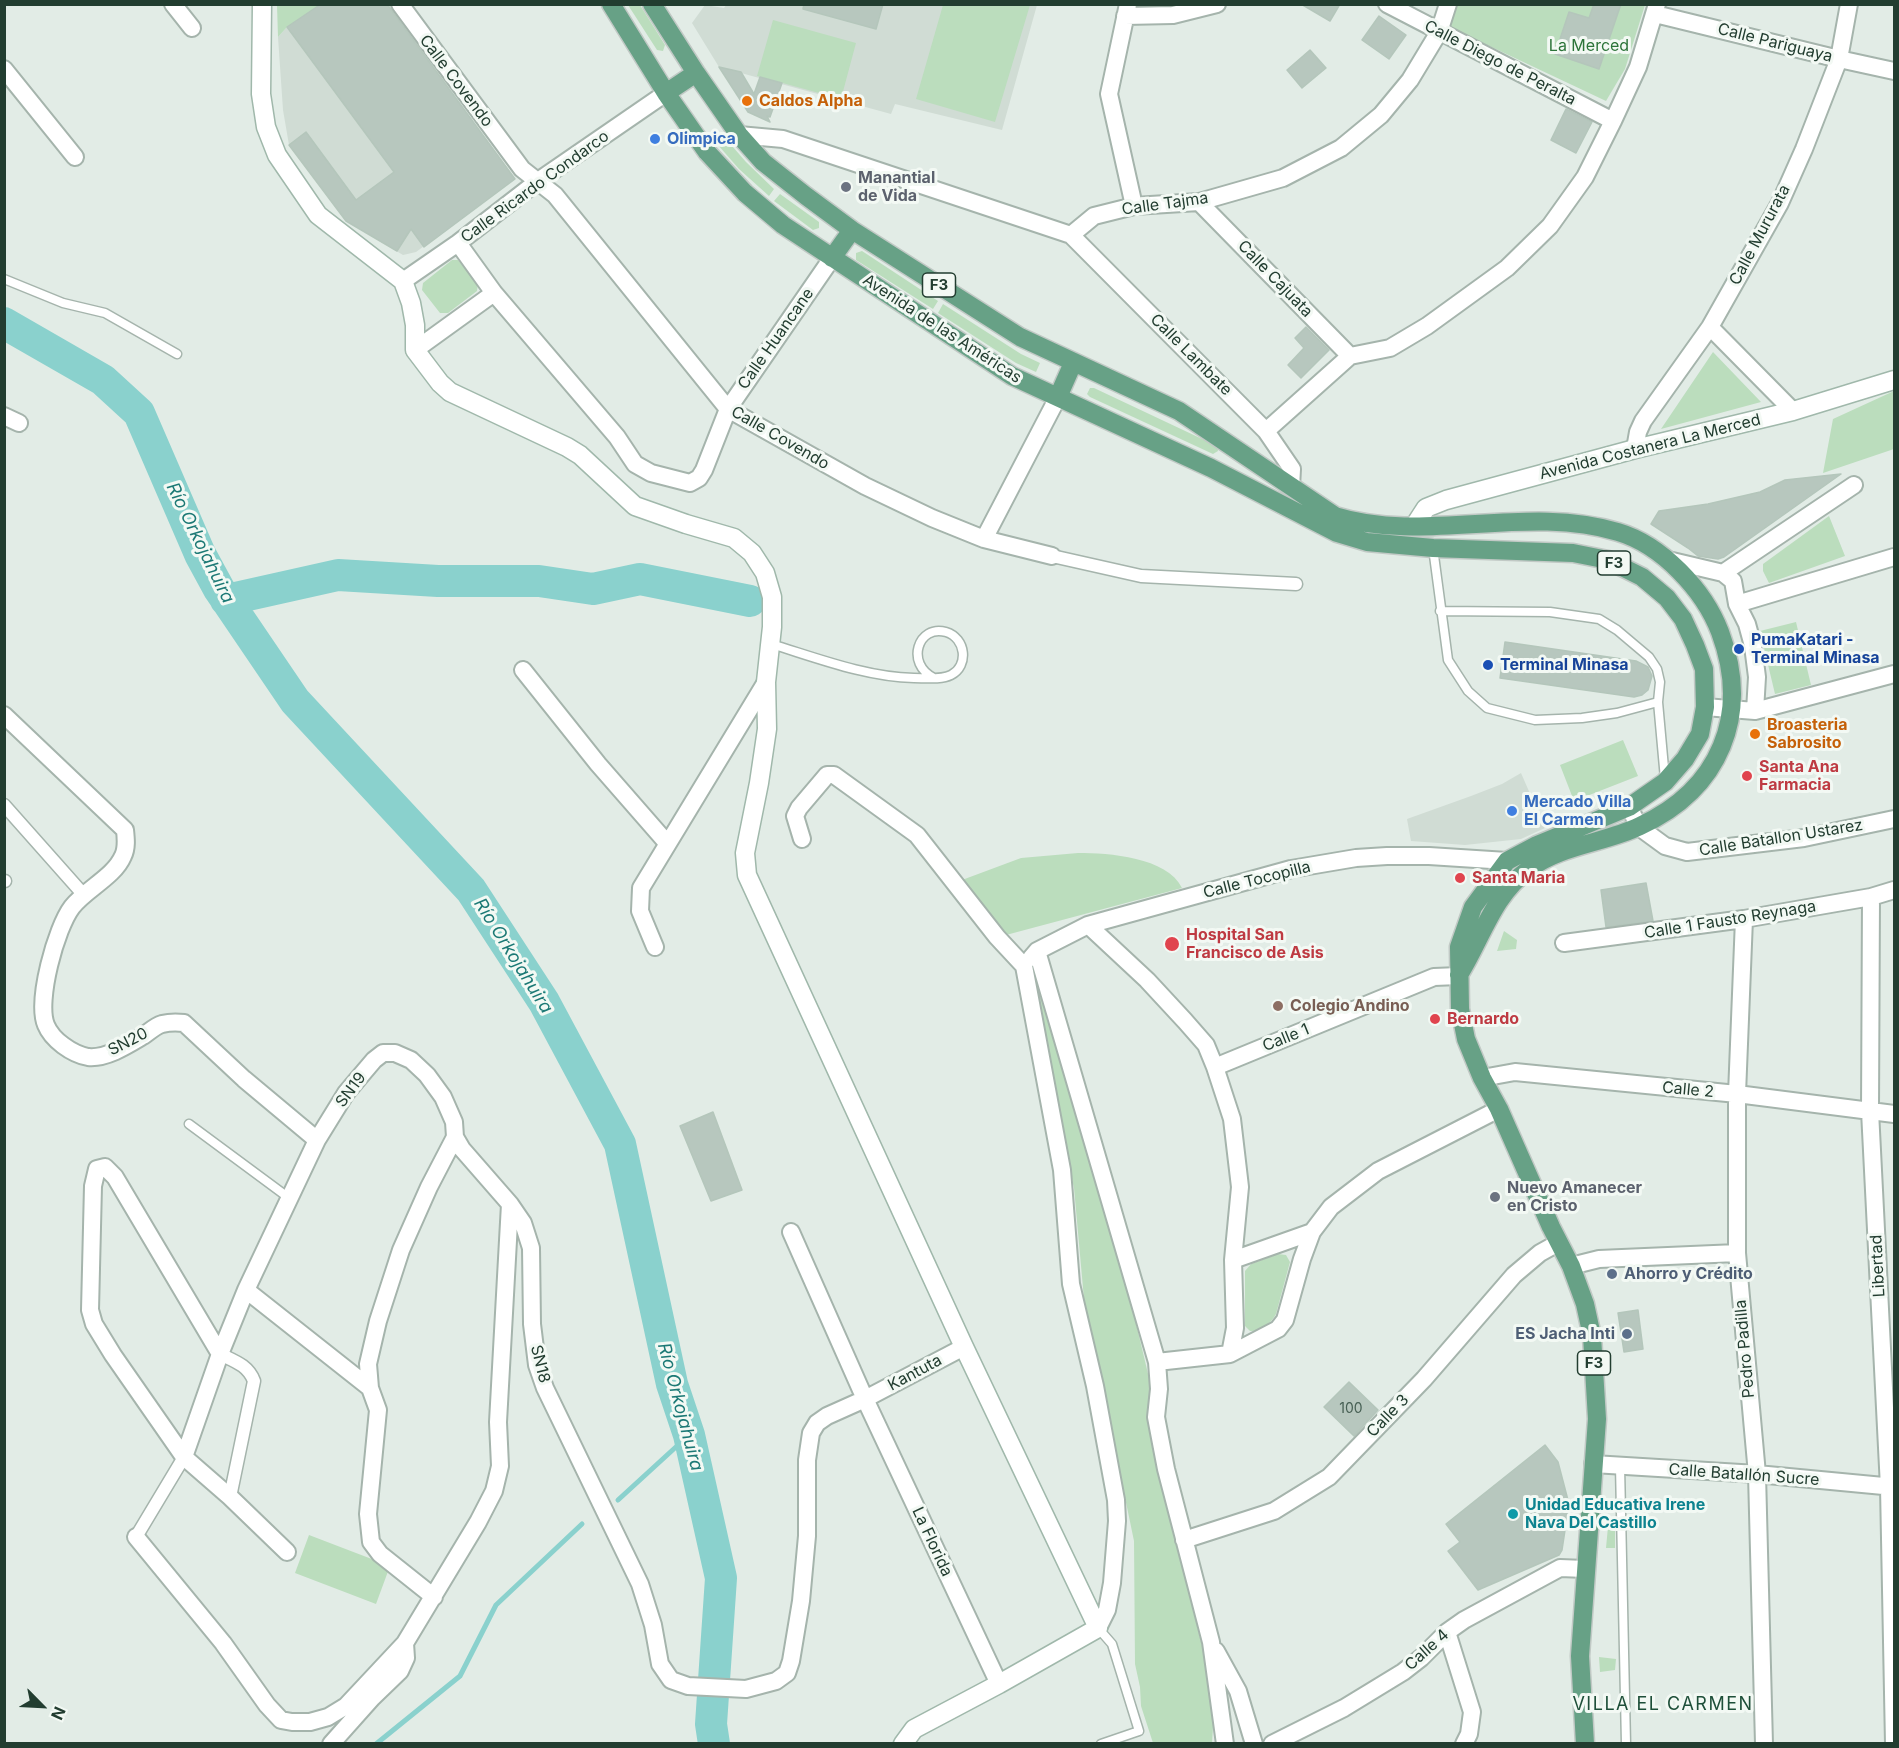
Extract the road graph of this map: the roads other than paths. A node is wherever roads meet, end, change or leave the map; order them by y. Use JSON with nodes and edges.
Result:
{"nodes":[{"id":1,"x":173,"y":4,"type":"edge"},
{"id":2,"x":262,"y":4,"type":"edge"},
{"id":3,"x":400,"y":4,"type":"edge"},
{"id":4,"x":611,"y":4,"type":"edge"},
{"id":5,"x":652,"y":4,"type":"edge"},
{"id":6,"x":1218,"y":4,"type":"edge"},
{"id":7,"x":1388,"y":4,"type":"edge"},
{"id":8,"x":1448,"y":4,"type":"edge"},
{"id":9,"x":1849,"y":4,"type":"edge"},
{"id":10,"x":1656,"y":9,"type":"edge"},
{"id":11,"x":1127,"y":10,"type":"edge"},
{"id":12,"x":192,"y":28,"type":"dead end"},
{"id":13,"x":1440,"y":32,"type":"junction"},
{"id":14,"x":1839,"y":59,"type":"junction"},
{"id":15,"x":4,"y":69,"type":"edge"},
{"id":16,"x":1894,"y":71,"type":"edge"},
{"id":17,"x":696,"y":73,"type":"junction"},
{"id":18,"x":666,"y":93,"type":"junction"},
{"id":19,"x":1613,"y":121,"type":"junction"},
{"id":20,"x":739,"y":135,"type":"junction"},
{"id":21,"x":75,"y":157,"type":"dead end"},
{"id":22,"x":538,"y":181,"type":"junction"},
{"id":23,"x":1199,"y":202,"type":"junction"},
{"id":24,"x":1134,"y":206,"type":"junction"},
{"id":25,"x":852,"y":230,"type":"junction"},
{"id":26,"x":1071,"y":235,"type":"junction"},
{"id":27,"x":458,"y":243,"type":"junction"},
{"id":28,"x":832,"y":258,"type":"junction"},
{"id":29,"x":4,"y":279,"type":"edge"},
{"id":30,"x":403,"y":281,"type":"junction"},
{"id":31,"x":494,"y":293,"type":"junction"},
{"id":32,"x":1710,"y":327,"type":"junction"},
{"id":33,"x":415,"y":350,"type":"junction"},
{"id":34,"x":177,"y":354,"type":"dead end"},
{"id":35,"x":1350,"y":356,"type":"junction"},
{"id":36,"x":1073,"y":363,"type":"junction"},
{"id":37,"x":1894,"y":380,"type":"edge"},
{"id":38,"x":1058,"y":397,"type":"junction"},
{"id":39,"x":728,"y":409,"type":"junction"},
{"id":40,"x":1793,"y":411,"type":"junction"},
{"id":41,"x":1266,"y":430,"type":"junction"},
{"id":42,"x":1635,"y":449,"type":"junction"},
{"id":43,"x":1854,"y":485,"type":"dead end"},
{"id":44,"x":1291,"y":487,"type":"junction"},
{"id":45,"x":1281,"y":505,"type":"junction"},
{"id":46,"x":1464,"y":524,"type":"junction"},
{"id":47,"x":1415,"y":525,"type":"junction"},
{"id":48,"x":984,"y":539,"type":"junction"},
{"id":49,"x":1433,"y":548,"type":"junction"},
{"id":50,"x":1052,"y":556,"type":"joint"},
{"id":51,"x":1894,"y":557,"type":"edge"},
{"id":52,"x":1668,"y":560,"type":"junction"},
{"id":53,"x":1723,"y":573,"type":"junction"},
{"id":54,"x":1296,"y":584,"type":"dead end"},
{"id":55,"x":1737,"y":604,"type":"junction"},
{"id":56,"x":1440,"y":611,"type":"junction"},
{"id":57,"x":771,"y":644,"type":"junction"},
{"id":58,"x":523,"y":670,"type":"dead end"},
{"id":59,"x":1894,"y":674,"type":"edge"},
{"id":60,"x":934,"y":678,"type":"junction"},
{"id":61,"x":766,"y":682,"type":"junction"},
{"id":62,"x":1658,"y":702,"type":"junction"},
{"id":63,"x":1705,"y":707,"type":"junction"},
{"id":64,"x":1733,"y":710,"type":"junction"},
{"id":65,"x":1755,"y":711,"type":"junction"},
{"id":66,"x":4,"y":715,"type":"edge"},
{"id":67,"x":1665,"y":782,"type":"junction"},
{"id":68,"x":1682,"y":800,"type":"junction"},
{"id":69,"x":4,"y":805,"type":"edge"},
{"id":70,"x":1629,"y":807,"type":"junction"},
{"id":71,"x":1894,"y":819,"type":"edge"},
{"id":72,"x":1639,"y":827,"type":"junction"},
{"id":73,"x":802,"y":839,"type":"dead end"},
{"id":74,"x":667,"y":843,"type":"junction"},
{"id":75,"x":1507,"y":861,"type":"junction"},
{"id":76,"x":1894,"y":890,"type":"edge"},
{"id":77,"x":83,"y":894,"type":"junction"},
{"id":78,"x":1871,"y":897,"type":"junction"},
{"id":79,"x":1744,"y":919,"type":"junction"},
{"id":80,"x":1088,"y":925,"type":"junction"},
{"id":81,"x":1564,"y":943,"type":"dead end"},
{"id":82,"x":655,"y":947,"type":"dead end"},
{"id":83,"x":1037,"y":951,"type":"junction"},
{"id":84,"x":1024,"y":966,"type":"junction"},
{"id":85,"x":1459,"y":976,"type":"junction"},
{"id":86,"x":395,"y":1053,"type":"joint"},
{"id":87,"x":1215,"y":1066,"type":"junction"},
{"id":88,"x":1482,"y":1078,"type":"junction"},
{"id":89,"x":1737,"y":1094,"type":"junction"},
{"id":90,"x":1499,"y":1109,"type":"junction"},
{"id":91,"x":1870,"y":1111,"type":"junction"},
{"id":92,"x":1894,"y":1114,"type":"edge"},
{"id":93,"x":189,"y":1124,"type":"dead end"},
{"id":94,"x":455,"y":1137,"type":"junction"},
{"id":95,"x":317,"y":1140,"type":"junction"},
{"id":96,"x":289,"y":1198,"type":"junction"},
{"id":97,"x":510,"y":1204,"type":"junction"},
{"id":98,"x":791,"y":1232,"type":"dead end"},
{"id":99,"x":1312,"y":1232,"type":"junction"},
{"id":100,"x":1558,"y":1243,"type":"junction"},
{"id":101,"x":1737,"y":1253,"type":"junction"},
{"id":102,"x":1233,"y":1260,"type":"junction"},
{"id":103,"x":1571,"y":1266,"type":"junction"},
{"id":104,"x":246,"y":1290,"type":"junction"},
{"id":105,"x":964,"y":1347,"type":"junction"},
{"id":106,"x":220,"y":1354,"type":"junction"},
{"id":107,"x":1230,"y":1354,"type":"junction"},
{"id":108,"x":1156,"y":1362,"type":"junction"},
{"id":109,"x":370,"y":1388,"type":"junction"},
{"id":110,"x":866,"y":1399,"type":"junction"},
{"id":111,"x":184,"y":1456,"type":"junction"},
{"id":112,"x":1593,"y":1464,"type":"junction"},
{"id":113,"x":1620,"y":1466,"type":"junction"},
{"id":114,"x":1757,"y":1474,"type":"junction"},
{"id":115,"x":1892,"y":1487,"type":"edge"},
{"id":116,"x":230,"y":1497,"type":"junction"},
{"id":117,"x":136,"y":1537,"type":"joint"},
{"id":118,"x":1184,"y":1540,"type":"junction"},
{"id":119,"x":287,"y":1552,"type":"dead end"},
{"id":120,"x":1585,"y":1569,"type":"junction"},
{"id":121,"x":434,"y":1597,"type":"junction"},
{"id":122,"x":1098,"y":1628,"type":"junction"},
{"id":123,"x":1447,"y":1632,"type":"junction"},
{"id":124,"x":1211,"y":1642,"type":"junction"},
{"id":125,"x":405,"y":1643,"type":"junction"},
{"id":126,"x":999,"y":1684,"type":"junction"},
{"id":127,"x":688,"y":1686,"type":"joint"},
{"id":128,"x":331,"y":1743,"type":"edge"},
{"id":129,"x":903,"y":1743,"type":"edge"},
{"id":130,"x":1101,"y":1743,"type":"edge"},
{"id":131,"x":1225,"y":1743,"type":"edge"},
{"id":132,"x":1254,"y":1743,"type":"edge"},
{"id":133,"x":1272,"y":1743,"type":"edge"},
{"id":134,"x":1464,"y":1743,"type":"edge"},
{"id":135,"x":1585,"y":1743,"type":"edge"},
{"id":136,"x":1626,"y":1743,"type":"edge"},
{"id":137,"x":1764,"y":1743,"type":"edge"},
{"id":138,"x":1894,"y":1743,"type":"edge"}],
"edges":[{"from":1,"to":12,"type":"street"},
{"from":2,"to":30,"type":"main road"},
{"from":3,"to":22,"type":"street","name":"Calle Covendo"},
{"from":4,"to":18,"type":"main road","name":"Avenida de las Américas","number":"F3"},
{"from":5,"to":17,"type":"main road","number":"F3"},
{"from":6,"to":11,"type":"street"},
{"from":7,"to":13,"type":"street","name":"Calle Diego de Peralta"},
{"from":8,"to":13,"type":"street","name":"Calle Tajma"},
{"from":9,"to":14,"type":"street","name":"Calle Mururata"},
{"from":10,"to":14,"type":"street","name":"Calle Pariguaya"},
{"from":10,"to":19,"type":"street"},
{"from":11,"to":24,"type":"street"},
{"from":13,"to":19,"type":"street","name":"Calle Diego de Peralta"},
{"from":13,"to":23,"type":"street","name":"Calle Tajma"},
{"from":14,"to":16,"type":"street","name":"Calle Pariguaya"},
{"from":14,"to":32,"type":"street","name":"Calle Mururata"},
{"from":15,"to":21,"type":"street"},
{"from":17,"to":18,"type":"main road"},
{"from":17,"to":20,"type":"main road","number":"F3"},
{"from":18,"to":22,"type":"street","name":"Calle Ricardo Condarco"},
{"from":18,"to":28,"type":"main road","name":"Avenida de las Américas","number":"F3"},
{"from":19,"to":35,"type":"street"},
{"from":20,"to":25,"type":"main road","number":"F3"},
{"from":20,"to":26,"type":"street"},
{"from":22,"to":27,"type":"street","name":"Calle Ricardo Condarco"},
{"from":22,"to":39,"type":"street","name":"Calle Covendo"},
{"from":23,"to":24,"type":"street","name":"Calle Tajma"},
{"from":23,"to":35,"type":"street","name":"Calle Cajuata"},
{"from":24,"to":26,"type":"street","name":"Calle Tajma"},
{"from":25,"to":28,"type":"main road"},
{"from":25,"to":36,"type":"main road","number":"F3"},
{"from":26,"to":41,"type":"street","name":"Calle Lambate"},
{"from":27,"to":30,"type":"street","name":"Calle Ricardo Condarco"},
{"from":27,"to":31,"type":"street"},
{"from":28,"to":38,"type":"main road","name":"Avenida de las Américas","number":"F3"},
{"from":28,"to":39,"type":"street","name":"Calle Huancane"},
{"from":29,"to":34,"type":"lane"},
{"from":30,"to":33,"type":"main road"},
{"from":31,"to":33,"type":"street"},
{"from":31,"to":39,"type":"street","name":"Calle Huancane"},
{"from":32,"to":40,"type":"street"},
{"from":32,"to":42,"type":"street","name":"Calle Mururata"},
{"from":33,"to":57,"type":"main road"},
{"from":35,"to":41,"type":"street"},
{"from":36,"to":38,"type":"main road"},
{"from":36,"to":44,"type":"main road","number":"F3"},
{"from":37,"to":40,"type":"main road","name":"Avenida Costanera La Merced"},
{"from":38,"to":45,"type":"main road","name":"Avenida de las Américas","number":"F3"},
{"from":38,"to":48,"type":"street"},
{"from":39,"to":48,"type":"street","name":"Calle Covendo"},
{"from":40,"to":42,"type":"main road","name":"Avenida Costanera La Merced"},
{"from":41,"to":44,"type":"street","name":"Calle Lambate"},
{"from":42,"to":47,"type":"main road","name":"Avenida Costanera La Merced"},
{"from":43,"to":53,"type":"street"},
{"from":44,"to":45,"type":"main road"},
{"from":44,"to":47,"type":"main road","number":"F3"},
{"from":45,"to":49,"type":"main road","name":"Avenida de las Américas","number":"F3"},
{"from":46,"to":47,"type":"main road","number":"F3"},
{"from":46,"to":49,"type":"main road"},
{"from":46,"to":52,"type":"main road","number":"F3"},
{"from":48,"to":50,"type":"street","name":"Calle Covendo"},
{"from":49,"to":56,"type":"lane"},
{"from":49,"to":63,"type":"main road","number":"F3"},
{"from":50,"to":54,"type":"street","name":"Calle Covendo"},
{"from":51,"to":55,"type":"street"},
{"from":52,"to":53,"type":"street"},
{"from":52,"to":64,"type":"main road","number":"F3"},
{"from":53,"to":55,"type":"street"},
{"from":55,"to":65,"type":"street"},
{"from":56,"to":62,"type":"lane"},
{"from":56,"to":62,"type":"lane"},
{"from":57,"to":60,"type":"lane"},
{"from":57,"to":61,"type":"main road"},
{"from":58,"to":74,"type":"street"},
{"from":59,"to":65,"type":"street"},
{"from":60,"to":60,"type":"lane"},
{"from":61,"to":74,"type":"street"},
{"from":61,"to":105,"type":"main road"},
{"from":62,"to":67,"type":"lane"},
{"from":63,"to":64,"type":"street"},
{"from":63,"to":67,"type":"main road","number":"F3"},
{"from":64,"to":65,"type":"street"},
{"from":64,"to":68,"type":"main road","number":"F3"},
{"from":66,"to":77,"type":"street","name":"SN20"},
{"from":67,"to":68,"type":"main road"},
{"from":67,"to":70,"type":"main road","number":"F3"},
{"from":68,"to":72,"type":"main road","number":"F3"},
{"from":69,"to":77,"type":"street"},
{"from":70,"to":72,"type":"street"},
{"from":70,"to":75,"type":"main road","number":"F3"},
{"from":71,"to":72,"type":"street","name":"Calle Batallon Ustarez"},
{"from":72,"to":85,"type":"main road","number":"F3"},
{"from":73,"to":84,"type":"street"},
{"from":74,"to":82,"type":"street"},
{"from":75,"to":80,"type":"street","name":"Calle Tocopilla"},
{"from":75,"to":85,"type":"main road","number":"F3"},
{"from":76,"to":78,"type":"street","name":"Calle 1 Fausto Reynaga"},
{"from":77,"to":95,"type":"street","name":"SN20"},
{"from":78,"to":79,"type":"street","name":"Calle 1 Fausto Reynaga"},
{"from":78,"to":91,"type":"street","name":"Libertad"},
{"from":79,"to":81,"type":"street","name":"Calle 1 Fausto Reynaga"},
{"from":79,"to":89,"type":"street","name":"Pedro Padilla"},
{"from":80,"to":83,"type":"street","name":"Calle Tocopilla"},
{"from":80,"to":87,"type":"street"},
{"from":83,"to":84,"type":"street","name":"Calle Tocopilla"},
{"from":83,"to":108,"type":"street"},
{"from":84,"to":122,"type":"street"},
{"from":85,"to":87,"type":"street","name":"Calle 1"},
{"from":85,"to":88,"type":"main road","number":"F3"},
{"from":86,"to":94,"type":"street","name":"SN18"},
{"from":86,"to":95,"type":"street","name":"SN19"},
{"from":87,"to":102,"type":"street"},
{"from":88,"to":89,"type":"street","name":"Calle 2"},
{"from":88,"to":90,"type":"main road","number":"F3"},
{"from":89,"to":91,"type":"street","name":"Calle 2"},
{"from":89,"to":101,"type":"street","name":"Pedro Padilla"},
{"from":90,"to":99,"type":"street"},
{"from":90,"to":100,"type":"main road","number":"F3"},
{"from":91,"to":92,"type":"street","name":"Calle 2"},
{"from":91,"to":115,"type":"street","name":"Libertad"},
{"from":93,"to":96,"type":"lane"},
{"from":94,"to":97,"type":"street","name":"SN18"},
{"from":94,"to":109,"type":"street"},
{"from":95,"to":96,"type":"street","name":"SN19"},
{"from":96,"to":104,"type":"street","name":"SN19"},
{"from":97,"to":121,"type":"street"},
{"from":97,"to":127,"type":"street","name":"SN18"},
{"from":98,"to":110,"type":"street","name":"La Florida"},
{"from":99,"to":102,"type":"street"},
{"from":99,"to":107,"type":"street"},
{"from":100,"to":103,"type":"main road","number":"F3"},
{"from":100,"to":118,"type":"street","name":"Calle 3"},
{"from":101,"to":103,"type":"street"},
{"from":101,"to":114,"type":"street","name":"Pedro Padilla"},
{"from":102,"to":107,"type":"street"},
{"from":103,"to":112,"type":"main road","number":"F3"},
{"from":104,"to":106,"type":"street","name":"SN19"},
{"from":104,"to":109,"type":"street"},
{"from":105,"to":110,"type":"street","name":"Kantuta"},
{"from":105,"to":122,"type":"main road"},
{"from":106,"to":111,"type":"street","name":"SN19"},
{"from":106,"to":111,"type":"street"},
{"from":106,"to":116,"type":"street"},
{"from":107,"to":108,"type":"street"},
{"from":108,"to":118,"type":"street"},
{"from":109,"to":121,"type":"street"},
{"from":110,"to":126,"type":"street","name":"La Florida"},
{"from":110,"to":127,"type":"street","name":"Kantuta"},
{"from":111,"to":116,"type":"street"},
{"from":111,"to":117,"type":"street"},
{"from":112,"to":113,"type":"street","name":"Calle Batallón Sucre"},
{"from":112,"to":120,"type":"main road","number":"F3"},
{"from":113,"to":114,"type":"street","name":"Calle Batallón Sucre"},
{"from":113,"to":136,"type":"lane"},
{"from":114,"to":115,"type":"street","name":"Calle Batallón Sucre"},
{"from":114,"to":137,"type":"street","name":"Pedro Padilla"},
{"from":115,"to":138,"type":"street","name":"Libertad"},
{"from":116,"to":119,"type":"street"},
{"from":117,"to":125,"type":"street"},
{"from":118,"to":124,"type":"street"},
{"from":120,"to":123,"type":"street","name":"Calle 4"},
{"from":120,"to":135,"type":"main road","number":"F3"},
{"from":121,"to":125,"type":"street"},
{"from":122,"to":126,"type":"main road"},
{"from":122,"to":130,"type":"lane"},
{"from":123,"to":133,"type":"street","name":"Calle 4"},
{"from":123,"to":134,"type":"street"},
{"from":124,"to":131,"type":"street"},
{"from":124,"to":132,"type":"street"},
{"from":125,"to":128,"type":"street"},
{"from":126,"to":129,"type":"main road"}]}
